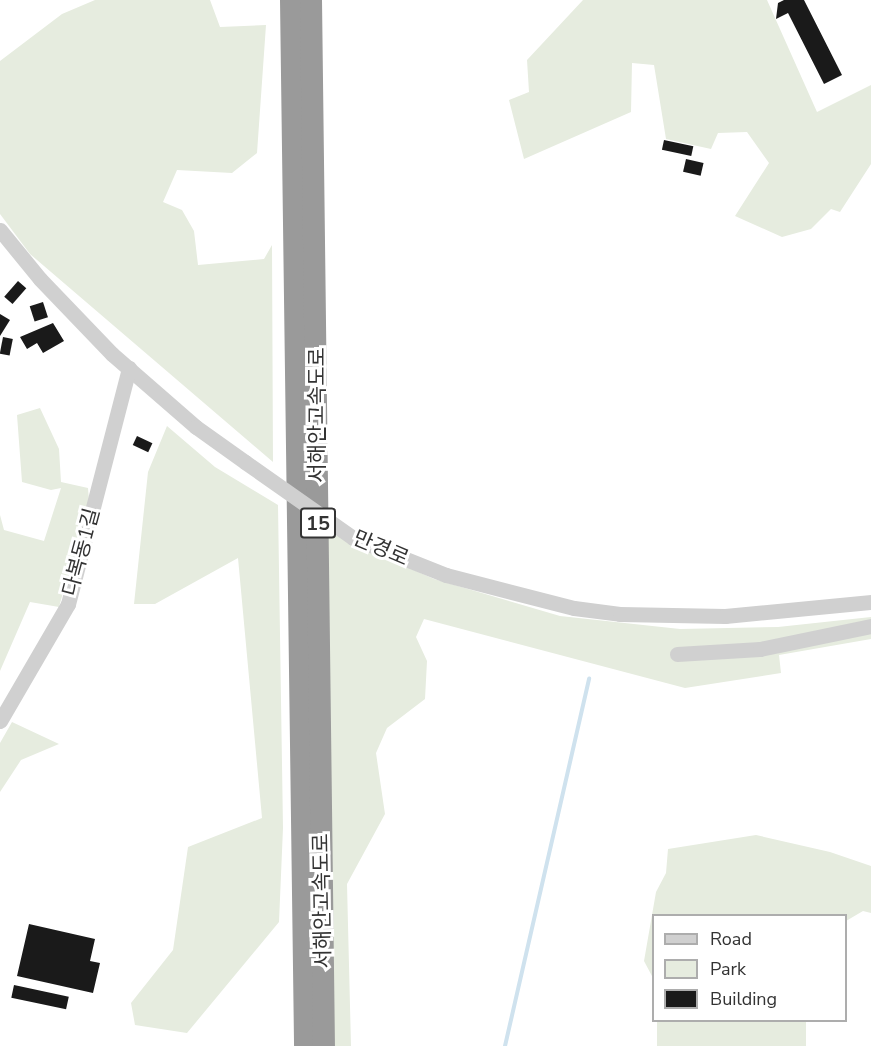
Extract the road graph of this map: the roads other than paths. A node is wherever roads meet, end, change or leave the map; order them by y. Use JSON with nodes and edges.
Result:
{"nodes":[{"id":1,"x":291,"y":0,"type":"edge"},
{"id":2,"x":311,"y":0,"type":"edge"},
{"id":3,"x":0,"y":230,"type":"edge"},
{"id":4,"x":129,"y":368,"type":"junction"},
{"id":5,"x":871,"y":602,"type":"edge"},
{"id":6,"x":871,"y":627,"type":"edge"},
{"id":7,"x":677,"y":654,"type":"dead end"},
{"id":8,"x":0,"y":721,"type":"edge"},
{"id":9,"x":304,"y":1046,"type":"edge"},
{"id":10,"x":324,"y":1046,"type":"edge"}],
"edges":[{"from":1,"to":9,"type":"highway","name":"서해안고속도로","number":"15"},
{"from":2,"to":10,"type":"highway","name":"서해안고속도로","number":"15"},
{"from":3,"to":4,"type":"street","name":"만경로"},
{"from":4,"to":5,"type":"street","name":"만경로","bridge":true},
{"from":4,"to":8,"type":"street","name":"다복동1길"},
{"from":6,"to":7,"type":"street"}]}
